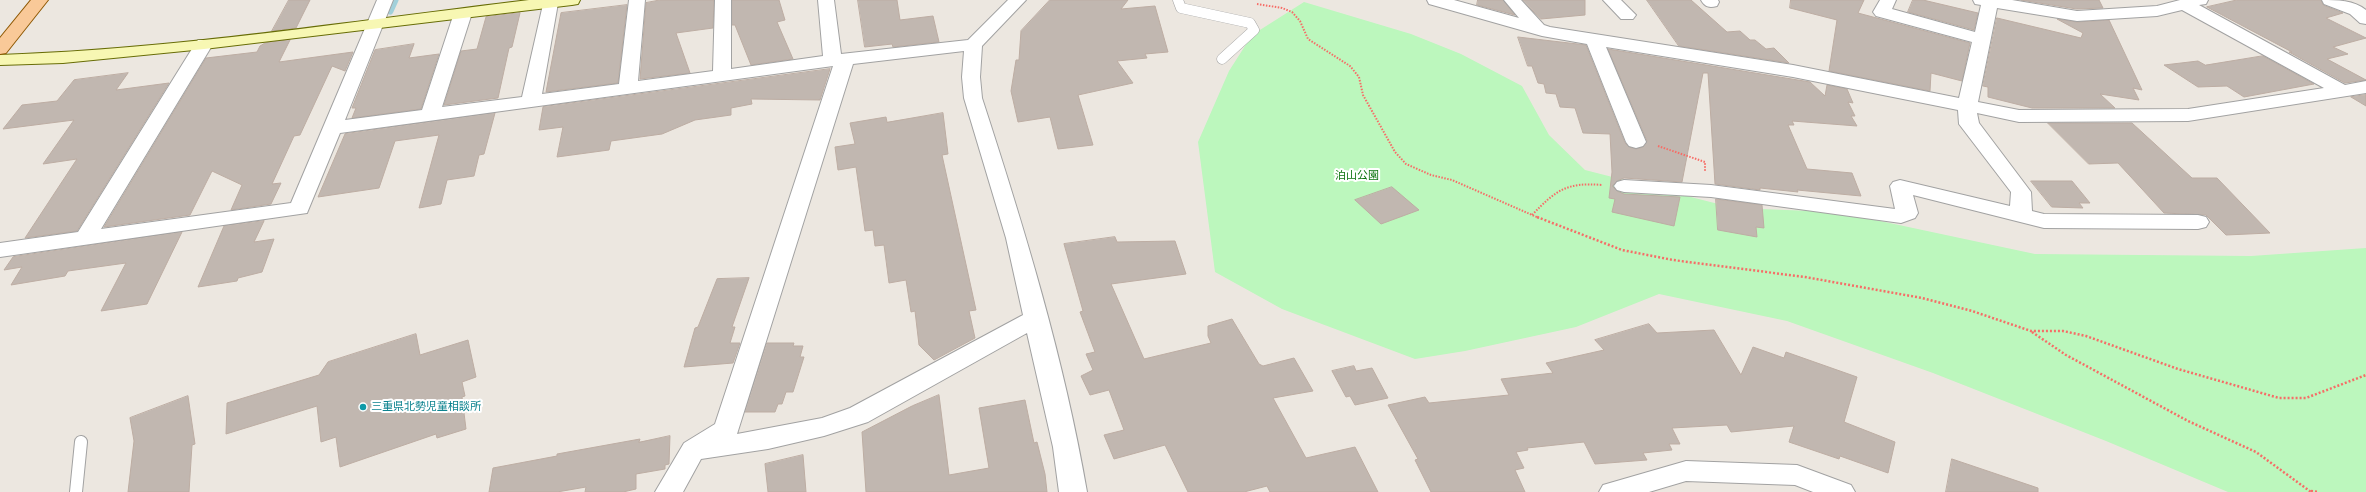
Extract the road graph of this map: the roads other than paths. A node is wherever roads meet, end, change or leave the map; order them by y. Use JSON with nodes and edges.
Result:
{"nodes":[{"id":1,"x":40,"y":0,"type":"edge"},
{"id":2,"x":385,"y":0,"type":"edge"},
{"id":3,"x":572,"y":0,"type":"edge"},
{"id":4,"x":637,"y":0,"type":"edge"},
{"id":5,"x":723,"y":0,"type":"edge"},
{"id":6,"x":826,"y":0,"type":"edge"},
{"id":7,"x":1018,"y":0,"type":"edge"},
{"id":8,"x":1178,"y":0,"type":"edge"},
{"id":9,"x":1435,"y":0,"type":"edge"},
{"id":10,"x":1512,"y":0,"type":"edge"},
{"id":11,"x":1611,"y":0,"type":"edge"},
{"id":12,"x":1888,"y":0,"type":"edge"},
{"id":13,"x":2330,"y":0,"type":"edge"},
{"id":14,"x":1985,"y":1,"type":"edge"},
{"id":15,"x":550,"y":2,"type":"junction"},
{"id":16,"x":2192,"y":2,"type":"edge"},
{"id":17,"x":463,"y":13,"type":"junction"},
{"id":18,"x":1627,"y":15,"type":"dead end"},
{"id":19,"x":2366,"y":19,"type":"edge"},
{"id":20,"x":374,"y":24,"type":"junction"},
{"id":21,"x":1536,"y":28,"type":"junction"},
{"id":22,"x":1982,"y":39,"type":"junction"},
{"id":23,"x":1595,"y":41,"type":"junction"},
{"id":24,"x":204,"y":44,"type":"junction"},
{"id":25,"x":973,"y":45,"type":"junction"},
{"id":26,"x":0,"y":49,"type":"edge"},
{"id":27,"x":1222,"y":59,"type":"dead end"},
{"id":28,"x":0,"y":60,"type":"edge"},
{"id":29,"x":839,"y":60,"type":"junction"},
{"id":30,"x":722,"y":76,"type":"junction"},
{"id":31,"x":628,"y":88,"type":"junction"},
{"id":32,"x":2366,"y":88,"type":"edge"},
{"id":33,"x":2341,"y":90,"type":"junction"},
{"id":34,"x":531,"y":101,"type":"junction"},
{"id":35,"x":1967,"y":107,"type":"junction"},
{"id":36,"x":430,"y":115,"type":"junction"},
{"id":37,"x":332,"y":128,"type":"junction"},
{"id":38,"x":1636,"y":142,"type":"road end"},
{"id":39,"x":1624,"y":186,"type":"road end"},
{"id":40,"x":2021,"y":214,"type":"junction"},
{"id":41,"x":2198,"y":222,"type":"dead end"},
{"id":42,"x":85,"y":238,"type":"junction"},
{"id":43,"x":0,"y":250,"type":"edge"},
{"id":44,"x":1035,"y":319,"type":"junction"},
{"id":45,"x":81,"y":442,"type":"dead end"},
{"id":46,"x":693,"y":450,"type":"junction"},
{"id":47,"x":76,"y":492,"type":"edge"},
{"id":48,"x":669,"y":492,"type":"edge"},
{"id":49,"x":1073,"y":492,"type":"edge"},
{"id":50,"x":1613,"y":492,"type":"edge"},
{"id":51,"x":1841,"y":492,"type":"edge"}],
"edges":[{"from":1,"to":26,"type":"main road"},
{"from":2,"to":20,"type":"street"},
{"from":3,"to":15,"type":"street"},
{"from":4,"to":31,"type":"street"},
{"from":5,"to":30,"type":"street"},
{"from":6,"to":29,"type":"street"},
{"from":7,"to":25,"type":"street"},
{"from":8,"to":27,"type":"lane"},
{"from":9,"to":21,"type":"street"},
{"from":10,"to":21,"type":"street"},
{"from":11,"to":18,"type":"street"},
{"from":12,"to":22,"type":"street"},
{"from":13,"to":19,"type":"street"},
{"from":14,"to":16,"type":"street"},
{"from":14,"to":22,"type":"street"},
{"from":15,"to":17,"type":"street"},
{"from":15,"to":34,"type":"street"},
{"from":16,"to":33,"type":"street"},
{"from":17,"to":20,"type":"street"},
{"from":17,"to":36,"type":"street"},
{"from":20,"to":24,"type":"street"},
{"from":20,"to":37,"type":"street"},
{"from":21,"to":23,"type":"street"},
{"from":22,"to":35,"type":"street"},
{"from":23,"to":35,"type":"street"},
{"from":23,"to":38,"type":"street"},
{"from":24,"to":28,"type":"street"},
{"from":24,"to":42,"type":"street"},
{"from":25,"to":29,"type":"street"},
{"from":25,"to":44,"type":"street"},
{"from":29,"to":30,"type":"street"},
{"from":29,"to":46,"type":"street"},
{"from":30,"to":31,"type":"street"},
{"from":31,"to":34,"type":"street"},
{"from":32,"to":33,"type":"street"},
{"from":33,"to":35,"type":"street"},
{"from":34,"to":36,"type":"street"},
{"from":35,"to":40,"type":"street"},
{"from":36,"to":37,"type":"street"},
{"from":37,"to":42,"type":"street"},
{"from":39,"to":40,"type":"street"},
{"from":40,"to":41,"type":"street"},
{"from":42,"to":43,"type":"street"},
{"from":44,"to":46,"type":"street"},
{"from":44,"to":49,"type":"street"},
{"from":45,"to":47,"type":"lane"},
{"from":46,"to":48,"type":"street"},
{"from":50,"to":51,"type":"street"}]}
